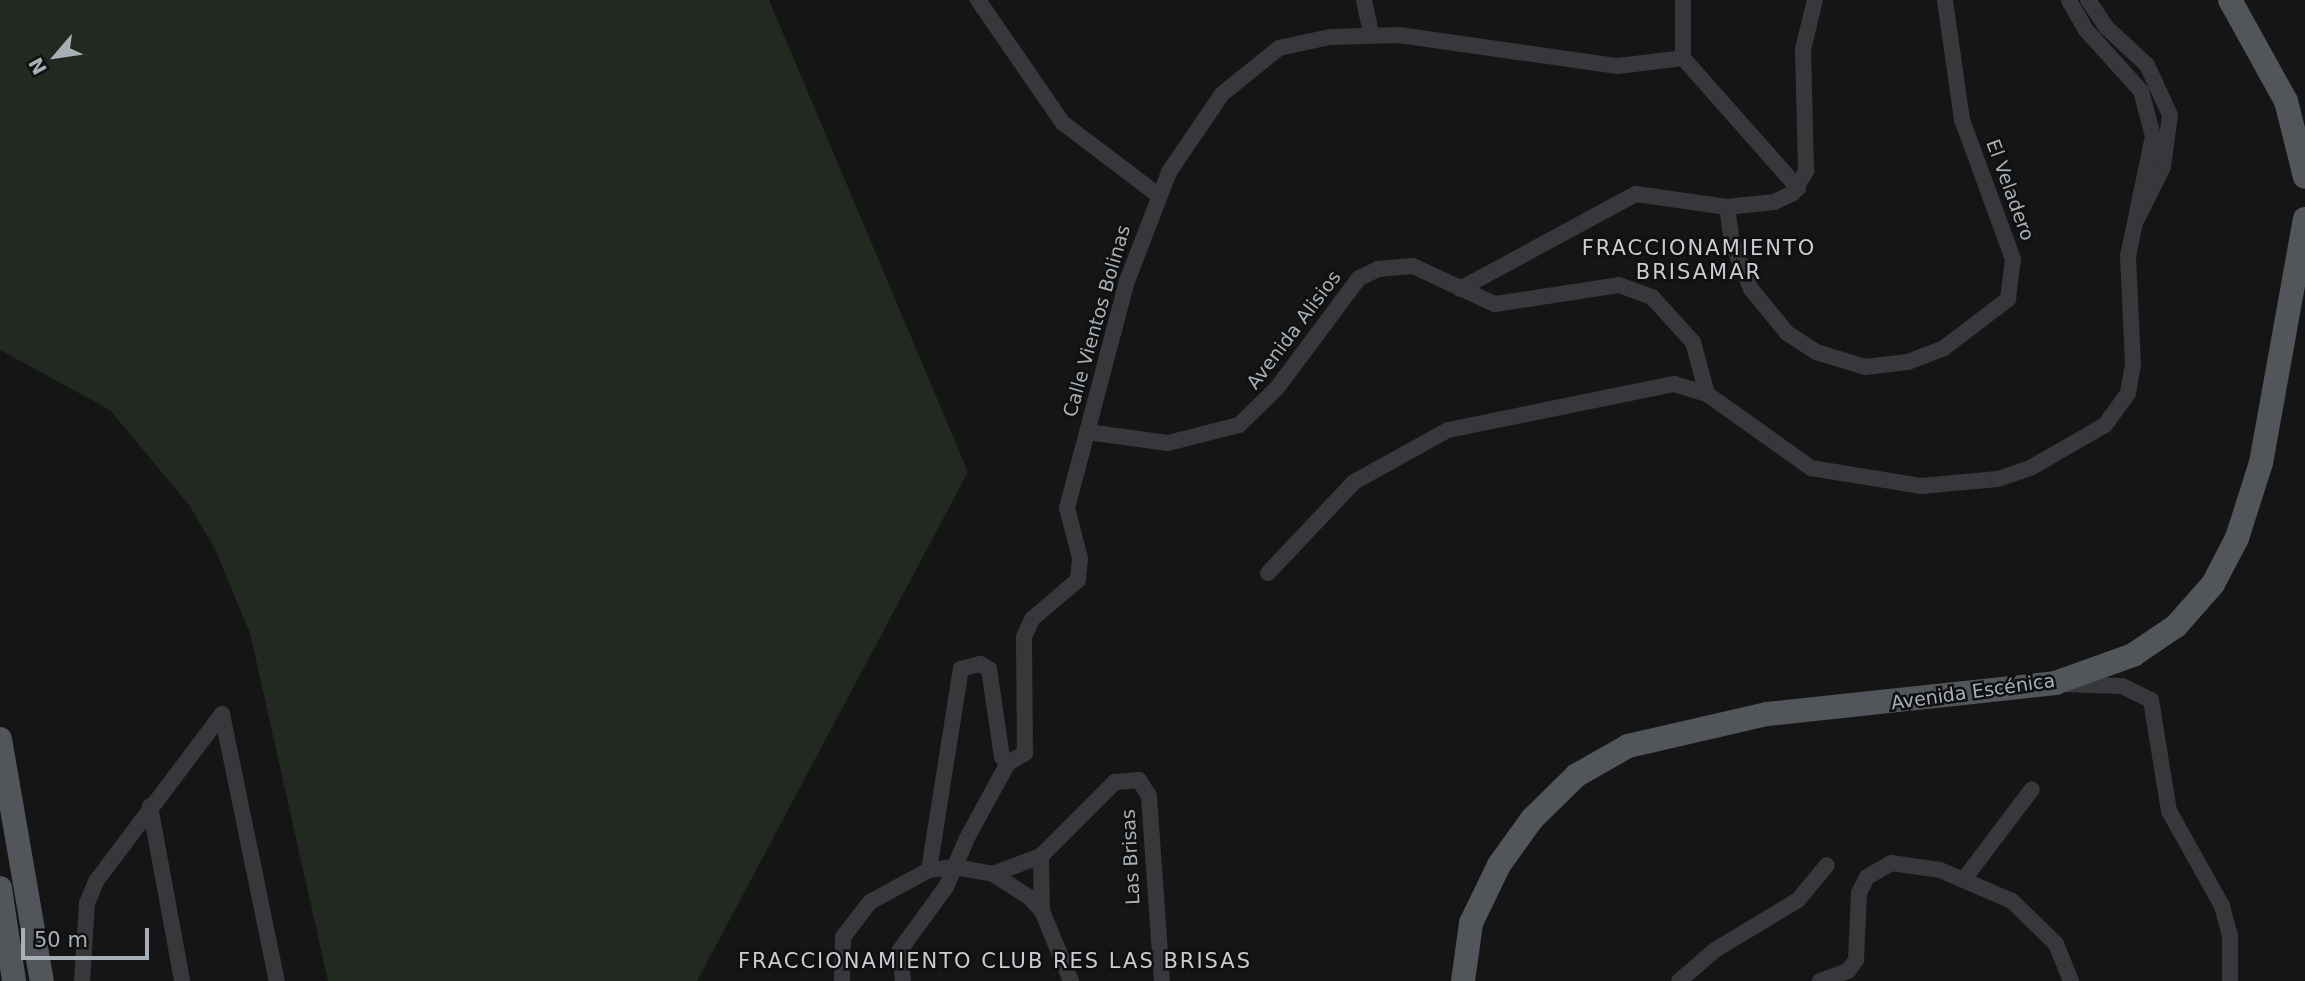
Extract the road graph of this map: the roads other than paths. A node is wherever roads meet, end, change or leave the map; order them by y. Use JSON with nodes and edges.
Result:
{"nodes":[{"id":1,"x":978,"y":0,"type":"edge"},
{"id":2,"x":1364,"y":0,"type":"edge"},
{"id":3,"x":1684,"y":0,"type":"edge"},
{"id":4,"x":1815,"y":0,"type":"edge"},
{"id":5,"x":1945,"y":0,"type":"edge"},
{"id":6,"x":2069,"y":0,"type":"edge"},
{"id":7,"x":2088,"y":0,"type":"edge"},
{"id":8,"x":2230,"y":0,"type":"edge"},
{"id":9,"x":1371,"y":34,"type":"junction"},
{"id":10,"x":1683,"y":58,"type":"junction"},
{"id":11,"x":2305,"y":177,"type":"edge"},
{"id":12,"x":1798,"y":188,"type":"junction"},
{"id":13,"x":1158,"y":195,"type":"junction"},
{"id":14,"x":1727,"y":207,"type":"junction"},
{"id":15,"x":2305,"y":221,"type":"edge"},
{"id":16,"x":2133,"y":226,"type":"junction"},
{"id":17,"x":1460,"y":289,"type":"junction"},
{"id":18,"x":1707,"y":394,"type":"junction"},
{"id":19,"x":1087,"y":432,"type":"junction"},
{"id":20,"x":1268,"y":573,"type":"dead end"},
{"id":21,"x":2055,"y":683,"type":"junction"},
{"id":22,"x":0,"y":738,"type":"edge"},
{"id":23,"x":1008,"y":763,"type":"junction"},
{"id":24,"x":2032,"y":789,"type":"dead end"},
{"id":25,"x":150,"y":807,"type":"junction"},
{"id":26,"x":1041,"y":856,"type":"junction"},
{"id":27,"x":1827,"y":865,"type":"dead end"},
{"id":28,"x":929,"y":870,"type":"junction"},
{"id":29,"x":993,"y":874,"type":"junction"},
{"id":30,"x":1965,"y":878,"type":"junction"},
{"id":31,"x":0,"y":890,"type":"edge"},
{"id":32,"x":1042,"y":911,"type":"junction"},
{"id":33,"x":14,"y":981,"type":"edge"},
{"id":34,"x":42,"y":981,"type":"edge"},
{"id":35,"x":82,"y":981,"type":"edge"},
{"id":36,"x":182,"y":981,"type":"edge"},
{"id":37,"x":277,"y":981,"type":"edge"},
{"id":38,"x":842,"y":981,"type":"edge"},
{"id":39,"x":903,"y":981,"type":"edge"},
{"id":40,"x":1071,"y":981,"type":"edge"},
{"id":41,"x":1162,"y":981,"type":"edge"},
{"id":42,"x":1464,"y":981,"type":"edge"},
{"id":43,"x":1679,"y":981,"type":"edge"},
{"id":44,"x":1820,"y":981,"type":"edge"},
{"id":45,"x":2071,"y":981,"type":"edge"},
{"id":46,"x":2230,"y":981,"type":"edge"}],
"edges":[{"from":1,"to":13,"type":"street"},
{"from":2,"to":9,"type":"street"},
{"from":3,"to":10,"type":"street"},
{"from":4,"to":12,"type":"street"},
{"from":5,"to":14,"type":"street","name":"El Veladero"},
{"from":6,"to":16,"type":"street"},
{"from":7,"to":16,"type":"street"},
{"from":8,"to":11,"type":"main road"},
{"from":9,"to":10,"type":"street","name":"Calle Vientos Bolinas"},
{"from":9,"to":13,"type":"street","name":"Calle Vientos Bolinas"},
{"from":10,"to":12,"type":"street"},
{"from":12,"to":14,"type":"street"},
{"from":13,"to":19,"type":"street","name":"Calle Vientos Bolinas"},
{"from":14,"to":17,"type":"street"},
{"from":15,"to":21,"type":"main road","name":"Avenida Escénica"},
{"from":16,"to":18,"type":"street"},
{"from":17,"to":18,"type":"street","name":"Avenida Alisios"},
{"from":17,"to":19,"type":"street","name":"Avenida Alisios"},
{"from":18,"to":20,"type":"street"},
{"from":19,"to":23,"type":"street","name":"Calle Vientos Bolinas"},
{"from":21,"to":42,"type":"main road","name":"Avenida Escénica"},
{"from":21,"to":46,"type":"street"},
{"from":22,"to":34,"type":"main road"},
{"from":23,"to":28,"type":"street"},
{"from":23,"to":39,"type":"street","name":"Calle Vientos Bolinas","bridge":true},
{"from":24,"to":30,"type":"street"},
{"from":25,"to":35,"type":"street"},
{"from":25,"to":36,"type":"street"},
{"from":25,"to":37,"type":"street"},
{"from":26,"to":29,"type":"street","name":"Las Brisas"},
{"from":26,"to":32,"type":"street"},
{"from":26,"to":41,"type":"street","name":"Las Brisas"},
{"from":27,"to":43,"type":"street"},
{"from":28,"to":29,"type":"street"},
{"from":28,"to":38,"type":"street"},
{"from":29,"to":32,"type":"street"},
{"from":30,"to":44,"type":"street"},
{"from":30,"to":45,"type":"street"},
{"from":31,"to":33,"type":"main road"},
{"from":32,"to":40,"type":"street"}]}
